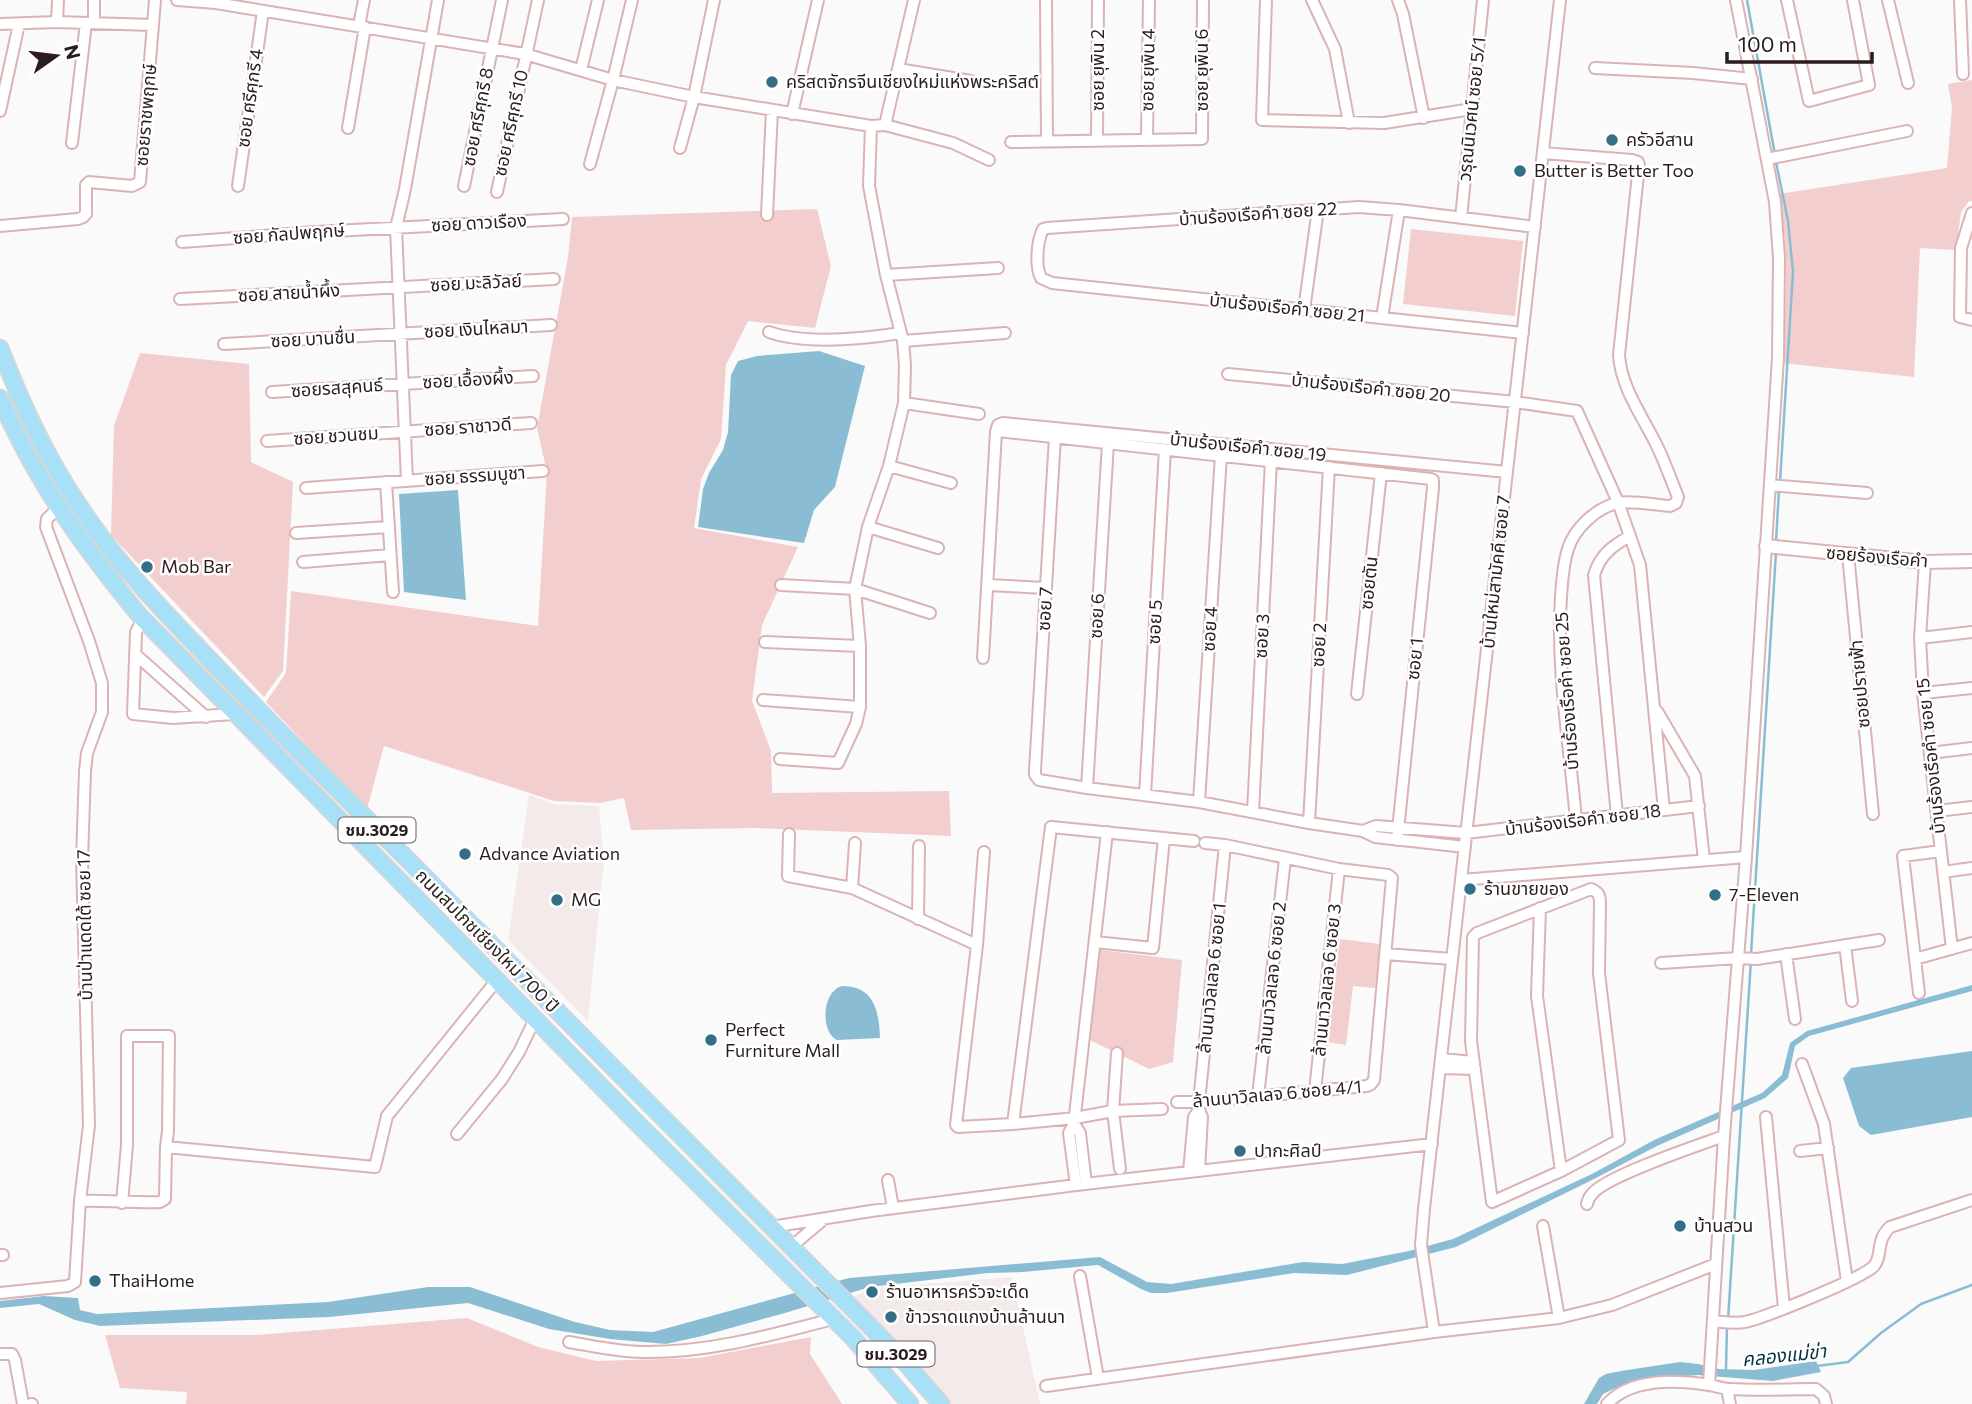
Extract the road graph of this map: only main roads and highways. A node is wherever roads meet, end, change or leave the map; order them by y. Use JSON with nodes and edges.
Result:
{"nodes":[{"id":1,"x":0,"y":348,"type":"edge"},
{"id":2,"x":0,"y":398,"type":"edge"},
{"id":3,"x":910,"y":1404,"type":"edge"},
{"id":4,"x":941,"y":1404,"type":"edge"}],
"edges":[{"from":1,"to":4,"type":"main road","name":"ถนนสมโภชเชียงใหม่ 700 ปี","number":"ชม.3029"},
{"from":2,"to":3,"type":"main road","name":"ถนนสมโภชเชียงใหม่ 700 ปี","number":"ชม.3029"}]}
